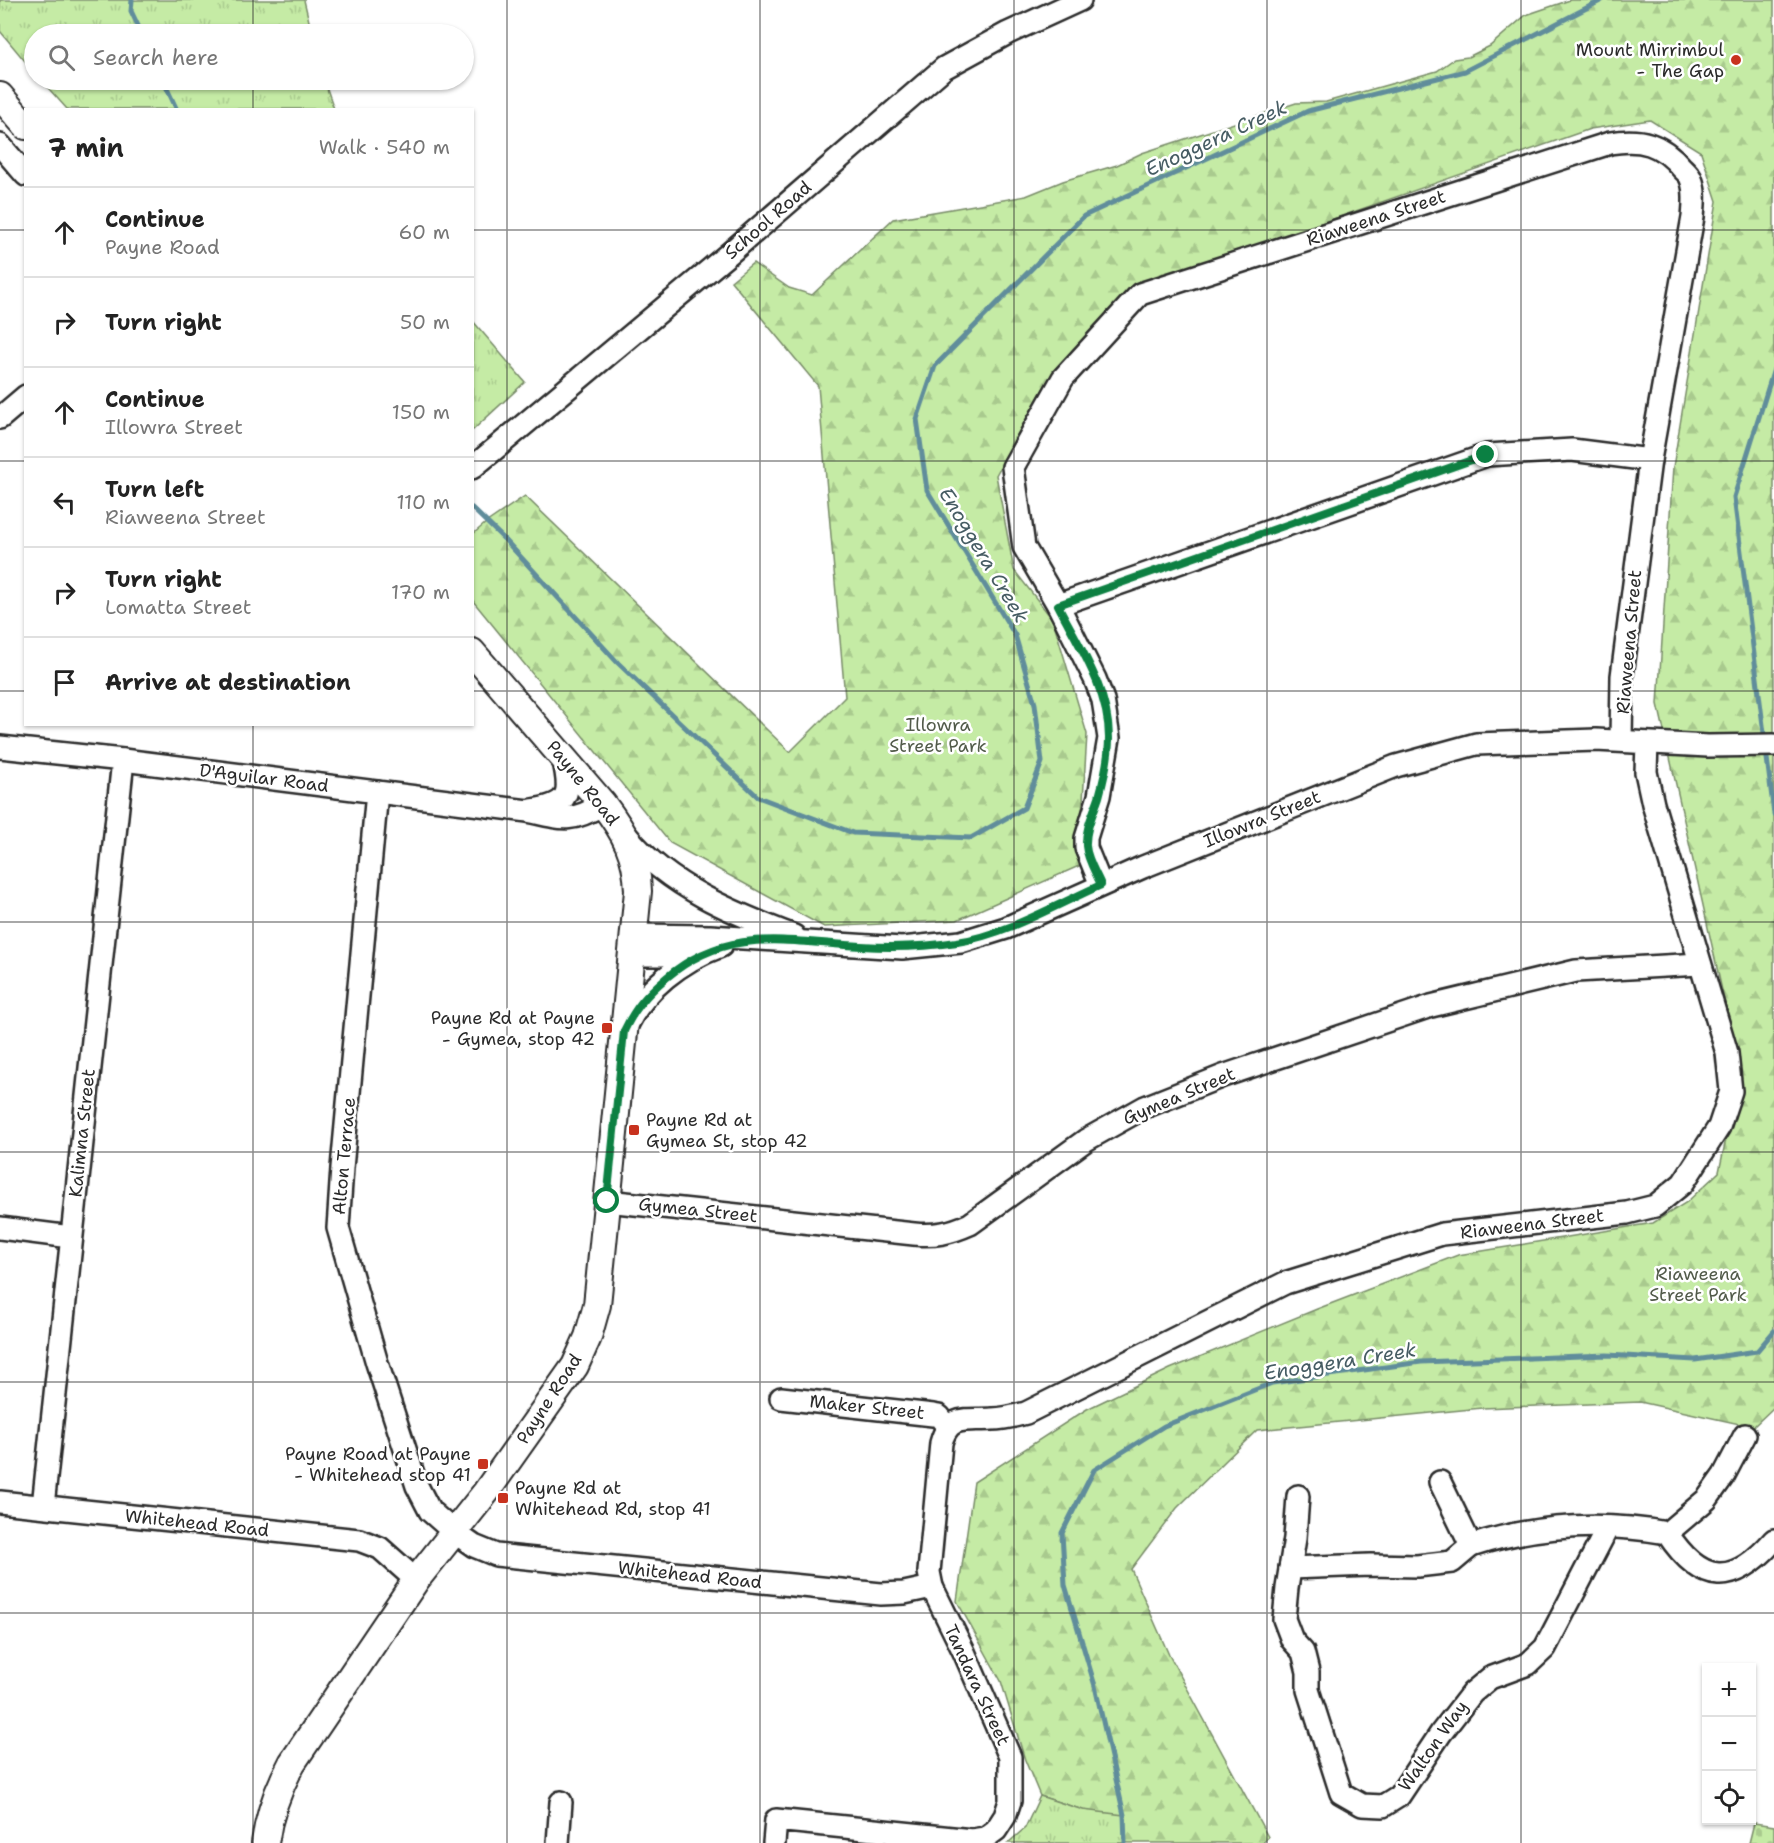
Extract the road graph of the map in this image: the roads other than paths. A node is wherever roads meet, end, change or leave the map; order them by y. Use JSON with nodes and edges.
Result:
{"nodes":[{"id":1,"x":1080,"y":0,"type":"edge"},
{"id":2,"x":0,"y":96,"type":"edge"},
{"id":3,"x":24,"y":124,"type":"edge"},
{"id":4,"x":0,"y":146,"type":"edge"},
{"id":5,"x":24,"y":173,"type":"edge"},
{"id":6,"x":24,"y":398,"type":"edge"},
{"id":7,"x":0,"y":418,"type":"edge"},
{"id":8,"x":1650,"y":460,"type":"junction"},
{"id":9,"x":474,"y":466,"type":"edge"},
{"id":10,"x":1058,"y":605,"type":"junction"},
{"id":11,"x":474,"y":654,"type":"edge"},
{"id":12,"x":1621,"y":740,"type":"junction"},
{"id":13,"x":1647,"y":743,"type":"junction"},
{"id":14,"x":1774,"y":745,"type":"edge"},
{"id":15,"x":0,"y":747,"type":"edge"},
{"id":16,"x":563,"y":757,"type":"junction"},
{"id":17,"x":123,"y":760,"type":"junction"},
{"id":18,"x":377,"y":792,"type":"junction"},
{"id":19,"x":603,"y":804,"type":"junction"},
{"id":20,"x":528,"y":811,"type":"junction"},
{"id":21,"x":620,"y":826,"type":"junction"},
{"id":22,"x":1101,"y":885,"type":"junction"},
{"id":23,"x":760,"y":939,"type":"junction"},
{"id":24,"x":815,"y":942,"type":"junction"},
{"id":25,"x":633,"y":945,"type":"junction"},
{"id":26,"x":721,"y":946,"type":"junction"},
{"id":27,"x":1700,"y":964,"type":"junction"},
{"id":28,"x":624,"y":1031,"type":"junction"},
{"id":29,"x":607,"y":1201,"type":"junction"},
{"id":30,"x":0,"y":1228,"type":"edge"},
{"id":31,"x":70,"y":1237,"type":"junction"},
{"id":32,"x":781,"y":1398,"type":"dead end"},
{"id":33,"x":948,"y":1427,"type":"junction"},
{"id":34,"x":1745,"y":1435,"type":"dead end"},
{"id":35,"x":1440,"y":1482,"type":"dead end"},
{"id":36,"x":1298,"y":1496,"type":"dead end"},
{"id":37,"x":0,"y":1502,"type":"edge"},
{"id":38,"x":43,"y":1506,"type":"junction"},
{"id":39,"x":1608,"y":1527,"type":"junction"},
{"id":40,"x":454,"y":1532,"type":"junction"},
{"id":41,"x":1667,"y":1533,"type":"junction"},
{"id":42,"x":1774,"y":1540,"type":"edge"},
{"id":43,"x":1471,"y":1546,"type":"junction"},
{"id":44,"x":1290,"y":1568,"type":"junction"},
{"id":45,"x":416,"y":1580,"type":"junction"},
{"id":46,"x":932,"y":1587,"type":"junction"},
{"id":47,"x":561,"y":1802,"type":"dead end"},
{"id":48,"x":265,"y":1843,"type":"edge"},
{"id":49,"x":558,"y":1843,"type":"edge"},
{"id":50,"x":774,"y":1843,"type":"edge"}],
"edges":[{"from":1,"to":9,"type":"street","name":"School Road"},
{"from":2,"to":3,"type":"main road"},
{"from":4,"to":5,"type":"street"},
{"from":6,"to":7,"type":"street"},
{"from":8,"to":10,"type":"street"},
{"from":8,"to":10,"type":"street","name":"Riaweena Street"},
{"from":8,"to":12,"type":"street","name":"Riaweena Street"},
{"from":10,"to":22,"type":"street","name":"Riaweena Street"},
{"from":11,"to":16,"type":"main road","name":"Payne Road"},
{"from":12,"to":13,"type":"street","name":"Illowra Street"},
{"from":12,"to":22,"type":"street","name":"Illowra Street"},
{"from":13,"to":14,"type":"street","name":"Illowra Street"},
{"from":13,"to":27,"type":"street","name":"Riaweena Street"},
{"from":15,"to":17,"type":"street","name":"D'Aguilar Road"},
{"from":16,"to":19,"type":"main road","name":"Payne Road"},
{"from":16,"to":20,"type":"street","name":"D'Aguilar Road"},
{"from":17,"to":18,"type":"street","name":"D'Aguilar Road"},
{"from":17,"to":31,"type":"street","name":"Kalimna Street"},
{"from":18,"to":20,"type":"street","name":"D'Aguilar Road"},
{"from":18,"to":40,"type":"street","name":"Alton Terrace"},
{"from":19,"to":20,"type":"street","name":"D'Aguilar Road"},
{"from":19,"to":21,"type":"main road","name":"Payne Road"},
{"from":21,"to":24,"type":"street"},
{"from":21,"to":25,"type":"main road","name":"Payne Road"},
{"from":22,"to":24,"type":"street","name":"Illowra Street"},
{"from":23,"to":24,"type":"street","name":"Illowra Street"},
{"from":23,"to":25,"type":"street","name":"Illowra Street"},
{"from":23,"to":26,"type":"street","name":"Illowra Street"},
{"from":25,"to":26,"type":"street","name":"Illowra Street"},
{"from":25,"to":28,"type":"main road","name":"Payne Road"},
{"from":26,"to":28,"type":"street"},
{"from":27,"to":29,"type":"street","name":"Gymea Street"},
{"from":27,"to":33,"type":"street","name":"Riaweena Street"},
{"from":28,"to":29,"type":"main road","name":"Payne Road"},
{"from":29,"to":40,"type":"main road","name":"Payne Road"},
{"from":30,"to":31,"type":"street"},
{"from":31,"to":38,"type":"street","name":"Kalimna Street"},
{"from":32,"to":33,"type":"street","name":"Maker Street"},
{"from":33,"to":46,"type":"street","name":"Tandara Street"},
{"from":34,"to":41,"type":"street"},
{"from":35,"to":43,"type":"street"},
{"from":36,"to":44,"type":"street","name":"Walton Way"},
{"from":37,"to":38,"type":"street","name":"Whitehead Road"},
{"from":38,"to":45,"type":"street","name":"Whitehead Road"},
{"from":39,"to":41,"type":"street"},
{"from":39,"to":43,"type":"street"},
{"from":39,"to":44,"type":"street","name":"Walton Way"},
{"from":40,"to":45,"type":"main road","name":"Payne Road"},
{"from":40,"to":46,"type":"street","name":"Whitehead Road"},
{"from":41,"to":42,"type":"street"},
{"from":43,"to":44,"type":"street"},
{"from":45,"to":48,"type":"main road","name":"Payne Road"},
{"from":46,"to":50,"type":"street","name":"Tandara Street"},
{"from":47,"to":49,"type":"street"}]}
